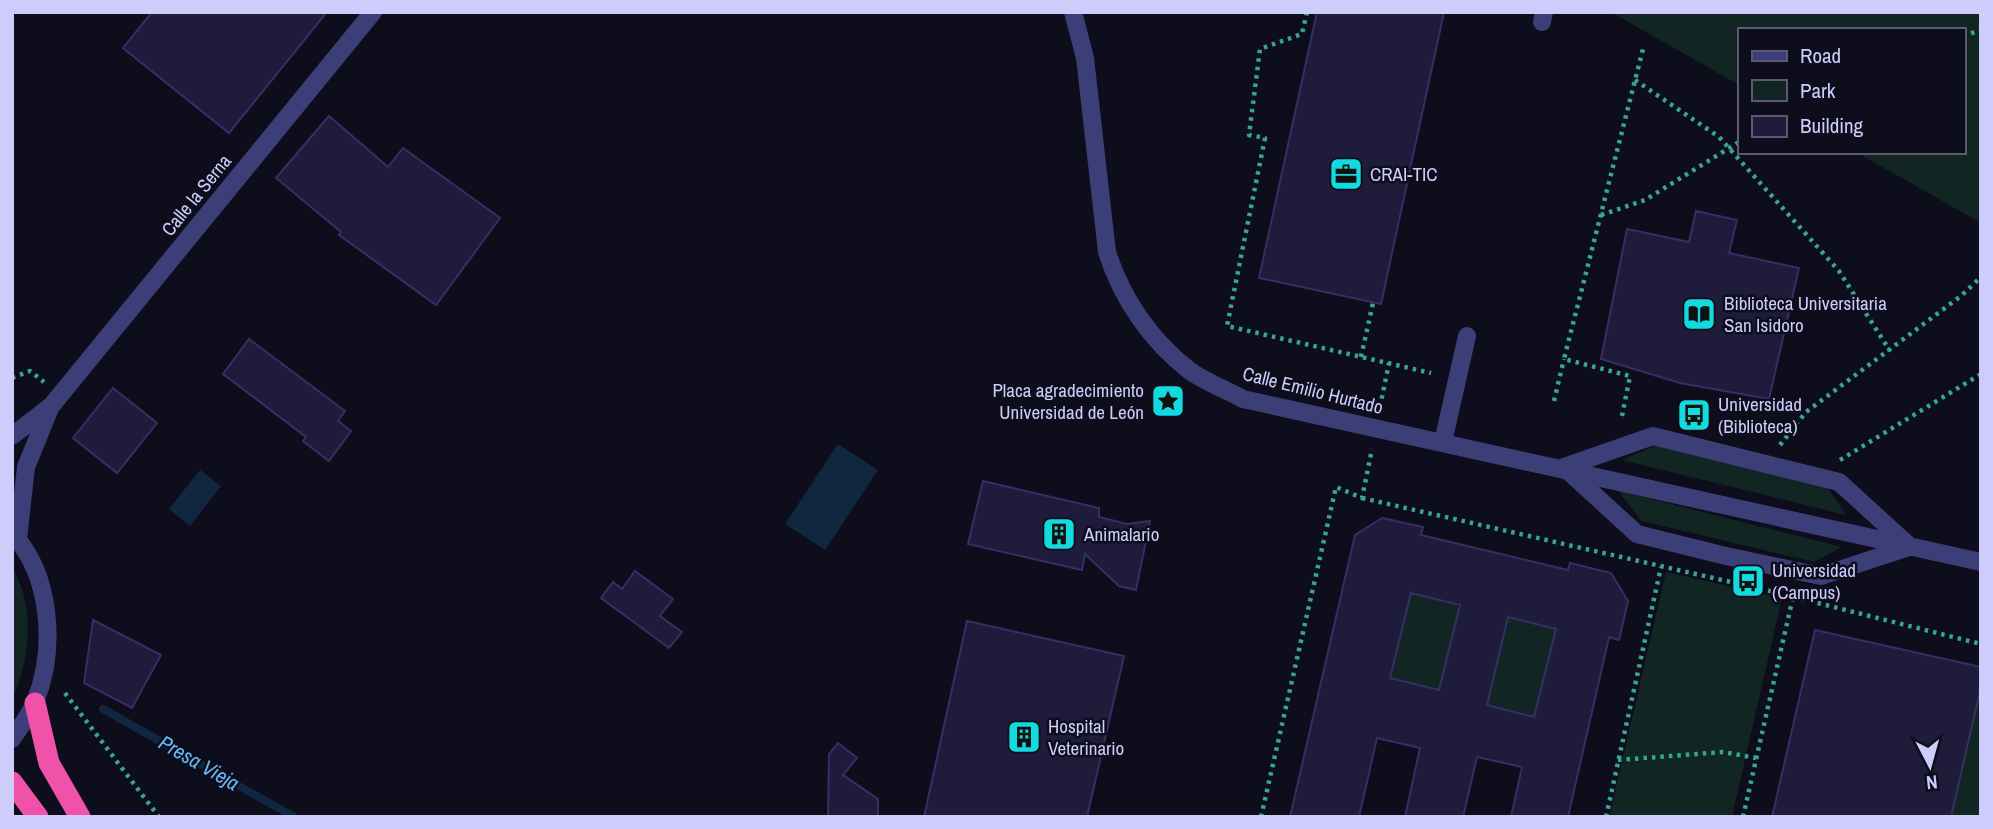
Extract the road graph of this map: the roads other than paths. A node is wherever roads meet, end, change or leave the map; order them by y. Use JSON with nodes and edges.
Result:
{"nodes":[{"id":1,"x":373,"y":12,"type":"edge"},
{"id":2,"x":1073,"y":12,"type":"edge"},
{"id":3,"x":1467,"y":336,"type":"dead end"},
{"id":4,"x":52,"y":405,"type":"junction"},
{"id":5,"x":12,"y":436,"type":"edge"},
{"id":6,"x":1443,"y":442,"type":"junction"},
{"id":7,"x":1564,"y":467,"type":"junction"},
{"id":8,"x":15,"y":536,"type":"edge"},
{"id":9,"x":1909,"y":547,"type":"junction"},
{"id":10,"x":1981,"y":562,"type":"edge"},
{"id":11,"x":35,"y":703,"type":"junction"},
{"id":12,"x":12,"y":739,"type":"edge"},
{"id":13,"x":12,"y":782,"type":"edge"},
{"id":14,"x":38,"y":817,"type":"edge"},
{"id":15,"x":79,"y":817,"type":"edge"}],
"edges":[{"from":1,"to":4,"type":"street","name":"Calle la Serna"},
{"from":2,"to":6,"type":"street","name":"Calle Emilio Hurtado"},
{"from":3,"to":6,"type":"street"},
{"from":4,"to":5,"type":"street","name":"Calle la Serna"},
{"from":4,"to":8,"type":"street","name":"Calle la Serna"},
{"from":6,"to":7,"type":"street","name":"Calle Emilio Hurtado"},
{"from":7,"to":9,"type":"street","name":"Calle Emilio Hurtado"},
{"from":7,"to":9,"type":"street"},
{"from":7,"to":9,"type":"street"},
{"from":8,"to":11,"type":"street"},
{"from":9,"to":10,"type":"street","name":"Calle Emilio Hurtado"},
{"from":11,"to":12,"type":"street"},
{"from":11,"to":15,"type":"highway"},
{"from":13,"to":14,"type":"highway"}]}
